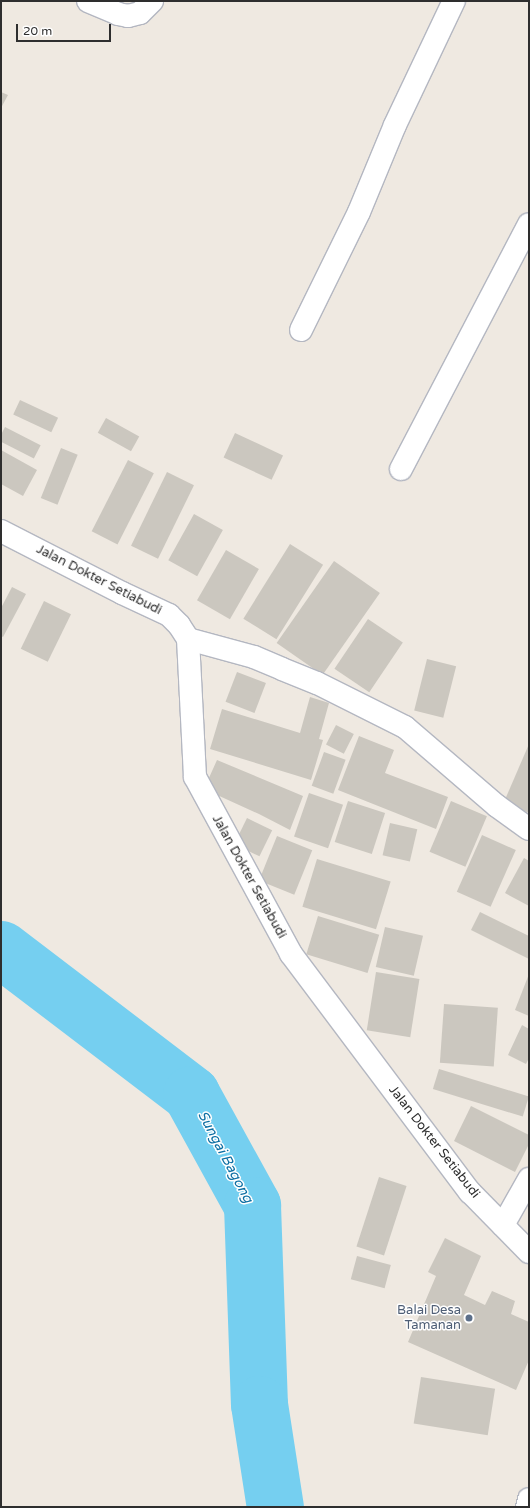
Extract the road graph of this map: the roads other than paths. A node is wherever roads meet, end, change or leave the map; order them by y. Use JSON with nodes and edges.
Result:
{"nodes":[{"id":1,"x":88,"y":1,"type":"edge"},
{"id":2,"x":152,"y":1,"type":"edge"},
{"id":3,"x":454,"y":1,"type":"edge"},
{"id":4,"x":529,"y":224,"type":"edge"},
{"id":5,"x":301,"y":330,"type":"dead end"},
{"id":6,"x":401,"y":469,"type":"dead end"},
{"id":7,"x":1,"y":531,"type":"edge"},
{"id":8,"x":188,"y":639,"type":"junction"},
{"id":9,"x":529,"y":829,"type":"edge"},
{"id":10,"x":529,"y":1179,"type":"edge"},
{"id":11,"x":503,"y":1225,"type":"junction"},
{"id":12,"x":529,"y":1252,"type":"edge"},
{"id":13,"x":529,"y":1499,"type":"edge"},
{"id":14,"x":527,"y":1507,"type":"edge"}],
"edges":[{"from":1,"to":2,"type":"street"},
{"from":3,"to":5,"type":"street"},
{"from":4,"to":6,"type":"street"},
{"from":7,"to":8,"type":"street","name":"Jalan Dokter Setiabudi"},
{"from":8,"to":9,"type":"street"},
{"from":8,"to":11,"type":"street","name":"Jalan Dokter Setiabudi"},
{"from":10,"to":11,"type":"street"},
{"from":11,"to":12,"type":"street","name":"Jalan Dokter Setiabudi"},
{"from":13,"to":14,"type":"street"}]}
